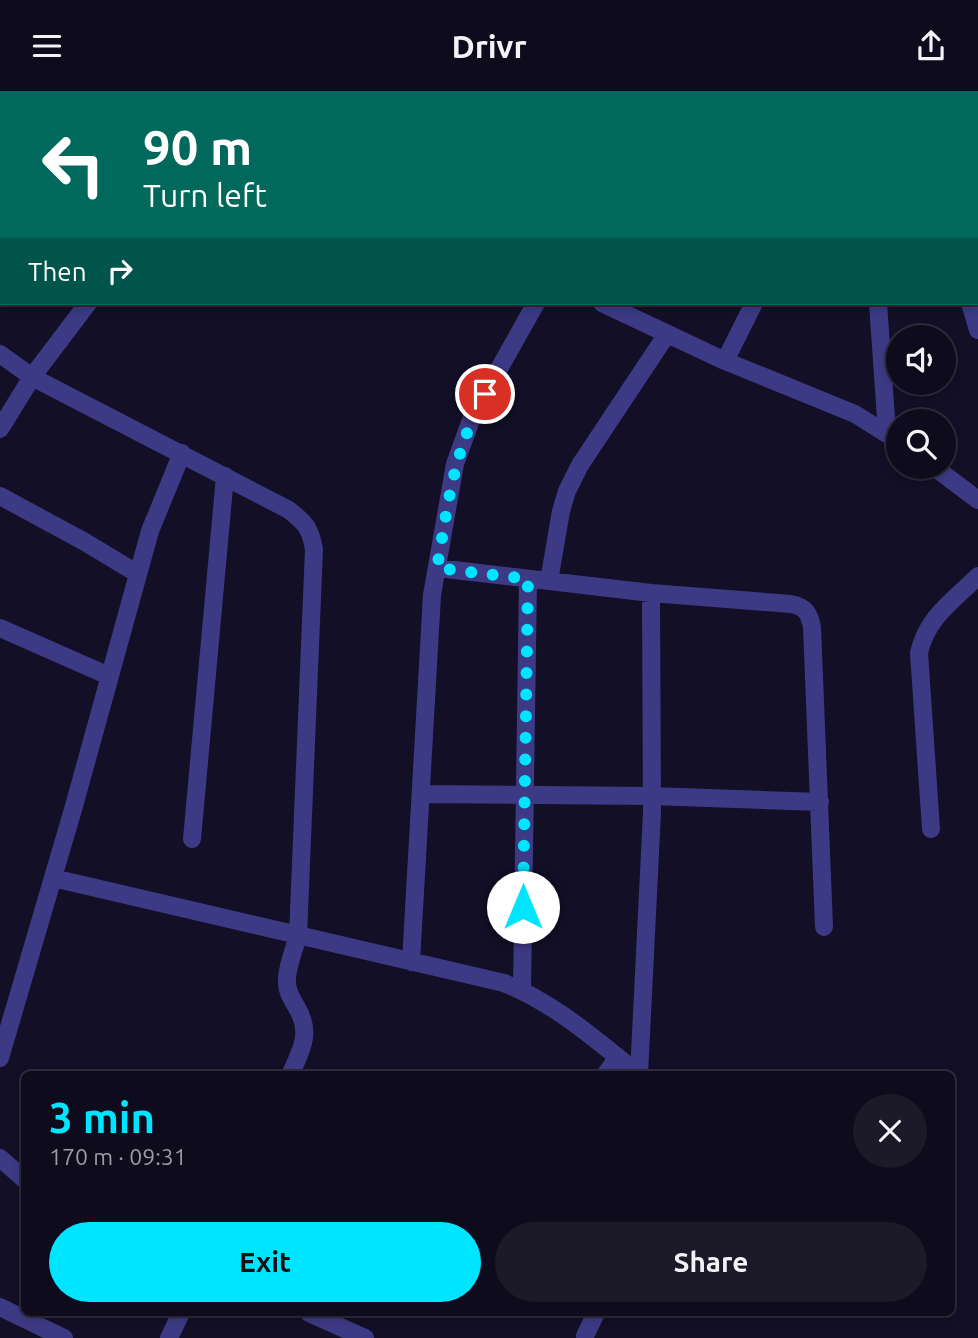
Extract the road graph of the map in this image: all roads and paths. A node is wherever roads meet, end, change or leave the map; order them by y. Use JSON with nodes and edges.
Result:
{"nodes":[{"id":1,"x":86,"y":305,"type":"edge"},
{"id":2,"x":535,"y":305,"type":"edge"},
{"id":3,"x":606,"y":305,"type":"edge"},
{"id":4,"x":753,"y":305,"type":"edge"},
{"id":5,"x":878,"y":305,"type":"edge"},
{"id":6,"x":971,"y":305,"type":"edge"},
{"id":7,"x":978,"y":330,"type":"edge"},
{"id":8,"x":667,"y":334,"type":"junction"},
{"id":9,"x":0,"y":354,"type":"edge"},
{"id":10,"x":725,"y":361,"type":"junction"},
{"id":11,"x":32,"y":377,"type":"junction"},
{"id":12,"x":889,"y":409,"type":"edge"},
{"id":13,"x":0,"y":429,"type":"edge"},
{"id":14,"x":886,"y":433,"type":"edge"},
{"id":15,"x":182,"y":453,"type":"junction"},
{"id":16,"x":225,"y":476,"type":"junction"},
{"id":17,"x":950,"y":479,"type":"edge"},
{"id":18,"x":0,"y":496,"type":"edge"},
{"id":19,"x":978,"y":500,"type":"edge"},
{"id":20,"x":437,"y":568,"type":"junction"},
{"id":21,"x":138,"y":574,"type":"junction"},
{"id":22,"x":978,"y":576,"type":"edge"},
{"id":23,"x":528,"y":579,"type":"junction"},
{"id":24,"x":549,"y":581,"type":"junction"},
{"id":25,"x":651,"y":593,"type":"junction"},
{"id":26,"x":0,"y":628,"type":"edge"},
{"id":27,"x":109,"y":676,"type":"junction"},
{"id":28,"x":421,"y":794,"type":"junction"},
{"id":29,"x":523,"y":795,"type":"junction"},
{"id":30,"x":652,"y":796,"type":"junction"},
{"id":31,"x":820,"y":802,"type":"junction"},
{"id":32,"x":931,"y":829,"type":"dead end"},
{"id":33,"x":191,"y":839,"type":"dead end"},
{"id":34,"x":53,"y":878,"type":"junction"},
{"id":35,"x":824,"y":926,"type":"dead end"},
{"id":36,"x":298,"y":936,"type":"junction"},
{"id":37,"x":411,"y":962,"type":"junction"},
{"id":38,"x":522,"y":990,"type":"junction"},
{"id":39,"x":618,"y":1057,"type":"junction"},
{"id":40,"x":0,"y":1058,"type":"edge"},
{"id":41,"x":292,"y":1071,"type":"edge"},
{"id":42,"x":608,"y":1071,"type":"edge"},
{"id":43,"x":635,"y":1071,"type":"edge"},
{"id":44,"x":639,"y":1071,"type":"edge"},
{"id":45,"x":0,"y":1158,"type":"edge"},
{"id":46,"x":21,"y":1176,"type":"edge"},
{"id":47,"x":0,"y":1307,"type":"edge"},
{"id":48,"x":180,"y":1316,"type":"edge"},
{"id":49,"x":316,"y":1316,"type":"edge"},
{"id":50,"x":595,"y":1316,"type":"edge"},
{"id":51,"x":585,"y":1336,"type":"edge"},
{"id":52,"x":64,"y":1338,"type":"edge"},
{"id":53,"x":169,"y":1338,"type":"edge"},
{"id":54,"x":365,"y":1338,"type":"edge"}],
"edges":[{"from":1,"to":11,"type":"street"},
{"from":2,"to":20,"type":"street"},
{"from":3,"to":8,"type":"street"},
{"from":4,"to":10,"type":"street"},
{"from":5,"to":12,"type":"street"},
{"from":6,"to":7,"type":"street"},
{"from":8,"to":10,"type":"street"},
{"from":8,"to":24,"type":"street"},
{"from":9,"to":11,"type":"street"},
{"from":10,"to":14,"type":"street"},
{"from":11,"to":13,"type":"street"},
{"from":11,"to":15,"type":"street"},
{"from":15,"to":16,"type":"street"},
{"from":15,"to":21,"type":"street"},
{"from":16,"to":33,"type":"street"},
{"from":16,"to":36,"type":"street"},
{"from":17,"to":19,"type":"street"},
{"from":18,"to":21,"type":"street"},
{"from":20,"to":23,"type":"street"},
{"from":20,"to":28,"type":"street"},
{"from":21,"to":27,"type":"street"},
{"from":22,"to":32,"type":"street"},
{"from":23,"to":24,"type":"street"},
{"from":23,"to":29,"type":"street"},
{"from":24,"to":25,"type":"street"},
{"from":25,"to":30,"type":"street"},
{"from":25,"to":31,"type":"street"},
{"from":26,"to":27,"type":"street"},
{"from":27,"to":34,"type":"street"},
{"from":28,"to":29,"type":"street"},
{"from":28,"to":37,"type":"street"},
{"from":29,"to":30,"type":"street"},
{"from":29,"to":38,"type":"street"},
{"from":30,"to":31,"type":"street"},
{"from":30,"to":44,"type":"street"},
{"from":31,"to":35,"type":"street"},
{"from":34,"to":36,"type":"street"},
{"from":34,"to":40,"type":"street"},
{"from":36,"to":37,"type":"street"},
{"from":36,"to":41,"type":"street"},
{"from":37,"to":38,"type":"street"},
{"from":38,"to":39,"type":"street"},
{"from":39,"to":42,"type":"street"},
{"from":39,"to":43,"type":"street"},
{"from":45,"to":46,"type":"street"},
{"from":47,"to":52,"type":"street"},
{"from":48,"to":53,"type":"street"},
{"from":49,"to":54,"type":"street"},
{"from":50,"to":51,"type":"street"}]}
